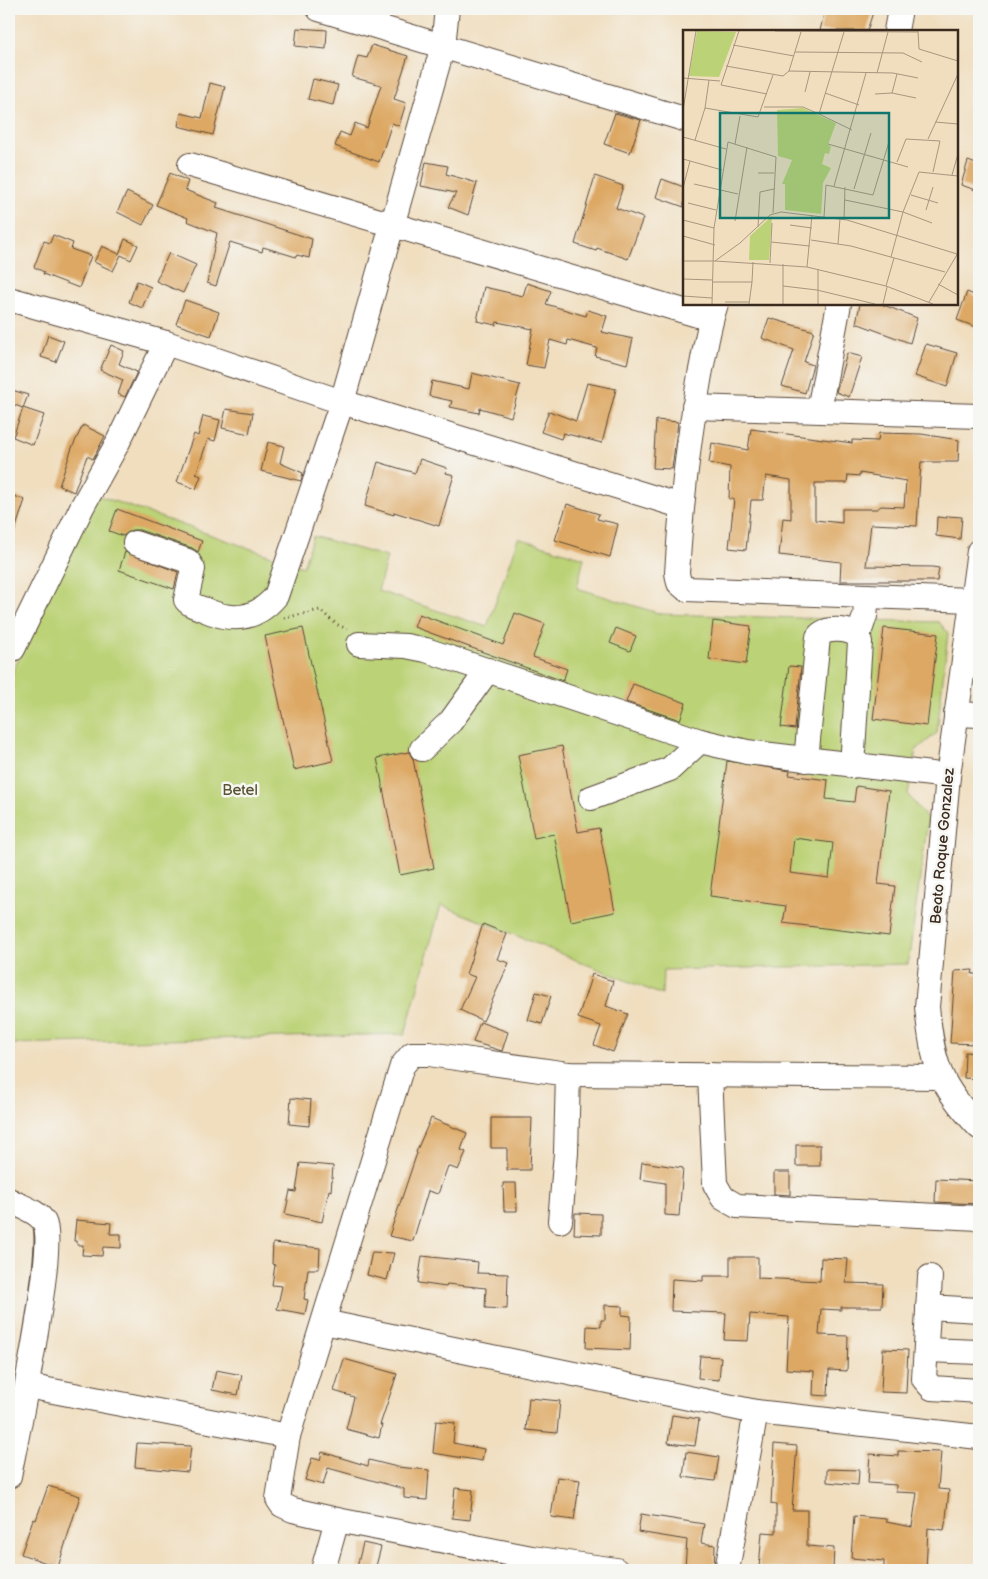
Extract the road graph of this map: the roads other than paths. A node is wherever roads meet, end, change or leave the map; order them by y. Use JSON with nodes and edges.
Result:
{"nodes":[{"id":1,"x":319,"y":9,"type":"edge"},
{"id":2,"x":447,"y":9,"type":"edge"},
{"id":3,"x":900,"y":9,"type":"edge"},
{"id":4,"x":896,"y":30,"type":"edge"},
{"id":5,"x":443,"y":46,"type":"junction"},
{"id":6,"x":683,"y":118,"type":"edge"},
{"id":7,"x":190,"y":165,"type":"dead end"},
{"id":8,"x":393,"y":224,"type":"junction"},
{"id":9,"x":9,"y":299,"type":"edge"},
{"id":10,"x":683,"y":303,"type":"edge"},
{"id":11,"x":691,"y":305,"type":"edge"},
{"id":12,"x":839,"y":305,"type":"edge"},
{"id":13,"x":713,"y":311,"type":"edge"},
{"id":14,"x":166,"y":343,"type":"junction"},
{"id":15,"x":342,"y":402,"type":"junction"},
{"id":16,"x":694,"y":407,"type":"junction"},
{"id":17,"x":819,"y":410,"type":"junction"},
{"id":18,"x":979,"y":416,"type":"edge"},
{"id":19,"x":682,"y":506,"type":"junction"},
{"id":20,"x":135,"y":543,"type":"dead end"},
{"id":21,"x":979,"y":551,"type":"edge"},
{"id":22,"x":867,"y":596,"type":"junction"},
{"id":23,"x":971,"y":600,"type":"junction"},
{"id":24,"x":858,"y":636,"type":"junction"},
{"id":25,"x":359,"y":644,"type":"dead end"},
{"id":26,"x":10,"y":652,"type":"edge"},
{"id":27,"x":488,"y":670,"type":"junction"},
{"id":28,"x":968,"y":714,"type":"edge"},
{"id":29,"x":700,"y":741,"type":"junction"},
{"id":30,"x":422,"y":749,"type":"dead end"},
{"id":31,"x":806,"y":760,"type":"junction"},
{"id":32,"x":852,"y":766,"type":"junction"},
{"id":33,"x":948,"y":776,"type":"junction"},
{"id":34,"x":591,"y":798,"type":"dead end"},
{"id":35,"x":568,"y":1074,"type":"junction"},
{"id":36,"x":710,"y":1075,"type":"junction"},
{"id":37,"x":940,"y":1077,"type":"junction"},
{"id":38,"x":979,"y":1127,"type":"edge"},
{"id":39,"x":9,"y":1200,"type":"edge"},
{"id":40,"x":979,"y":1218,"type":"edge"},
{"id":41,"x":560,"y":1221,"type":"dead end"},
{"id":42,"x":930,"y":1277,"type":"dead end"},
{"id":43,"x":928,"y":1307,"type":"junction"},
{"id":44,"x":979,"y":1310,"type":"edge"},
{"id":45,"x":324,"y":1322,"type":"junction"},
{"id":46,"x":926,"y":1350,"type":"junction"},
{"id":47,"x":979,"y":1352,"type":"edge"},
{"id":48,"x":26,"y":1386,"type":"junction"},
{"id":49,"x":979,"y":1391,"type":"edge"},
{"id":50,"x":756,"y":1412,"type":"junction"},
{"id":51,"x":288,"y":1436,"type":"junction"},
{"id":52,"x":979,"y":1437,"type":"edge"},
{"id":53,"x":9,"y":1476,"type":"edge"},
{"id":54,"x":337,"y":1520,"type":"junction"},
{"id":55,"x":530,"y":1564,"type":"edge"},
{"id":56,"x":323,"y":1570,"type":"edge"},
{"id":57,"x":616,"y":1570,"type":"edge"},
{"id":58,"x":727,"y":1570,"type":"edge"}],
"edges":[{"from":1,"to":5,"type":"street"},
{"from":2,"to":5,"type":"street"},
{"from":3,"to":4,"type":"street"},
{"from":5,"to":6,"type":"street"},
{"from":5,"to":8,"type":"street"},
{"from":7,"to":8,"type":"street"},
{"from":8,"to":10,"type":"street"},
{"from":8,"to":15,"type":"street"},
{"from":9,"to":14,"type":"street"},
{"from":11,"to":13,"type":"street"},
{"from":12,"to":17,"type":"street"},
{"from":13,"to":16,"type":"street"},
{"from":14,"to":15,"type":"street"},
{"from":14,"to":26,"type":"street"},
{"from":15,"to":19,"type":"street"},
{"from":15,"to":20,"type":"street"},
{"from":16,"to":17,"type":"street"},
{"from":16,"to":19,"type":"street"},
{"from":17,"to":18,"type":"street"},
{"from":19,"to":22,"type":"street"},
{"from":21,"to":23,"type":"street","name":"Beato Roque Gonzalez"},
{"from":22,"to":23,"type":"street"},
{"from":22,"to":24,"type":"street"},
{"from":23,"to":28,"type":"street","name":"Beato Roque Gonzalez"},
{"from":24,"to":31,"type":"street"},
{"from":24,"to":32,"type":"street"},
{"from":25,"to":27,"type":"street"},
{"from":27,"to":29,"type":"street"},
{"from":27,"to":30,"type":"street"},
{"from":28,"to":33,"type":"street","name":"Beato Roque Gonzalez"},
{"from":29,"to":31,"type":"street"},
{"from":29,"to":34,"type":"street"},
{"from":31,"to":32,"type":"street"},
{"from":32,"to":33,"type":"street"},
{"from":33,"to":37,"type":"street","name":"Beato Roque Gonzalez"},
{"from":35,"to":36,"type":"street"},
{"from":35,"to":41,"type":"street"},
{"from":35,"to":45,"type":"street"},
{"from":36,"to":37,"type":"street"},
{"from":36,"to":40,"type":"street"},
{"from":37,"to":38,"type":"street","name":"Beato Roque Gonzalez"},
{"from":39,"to":48,"type":"street"},
{"from":42,"to":43,"type":"street"},
{"from":43,"to":44,"type":"street"},
{"from":43,"to":46,"type":"street"},
{"from":45,"to":50,"type":"street"},
{"from":45,"to":51,"type":"street"},
{"from":46,"to":47,"type":"street"},
{"from":46,"to":49,"type":"street"},
{"from":48,"to":51,"type":"street"},
{"from":48,"to":53,"type":"street"},
{"from":50,"to":52,"type":"street"},
{"from":50,"to":58,"type":"street"},
{"from":51,"to":54,"type":"street"},
{"from":54,"to":55,"type":"street"},
{"from":54,"to":56,"type":"street"},
{"from":55,"to":57,"type":"street"}]}
